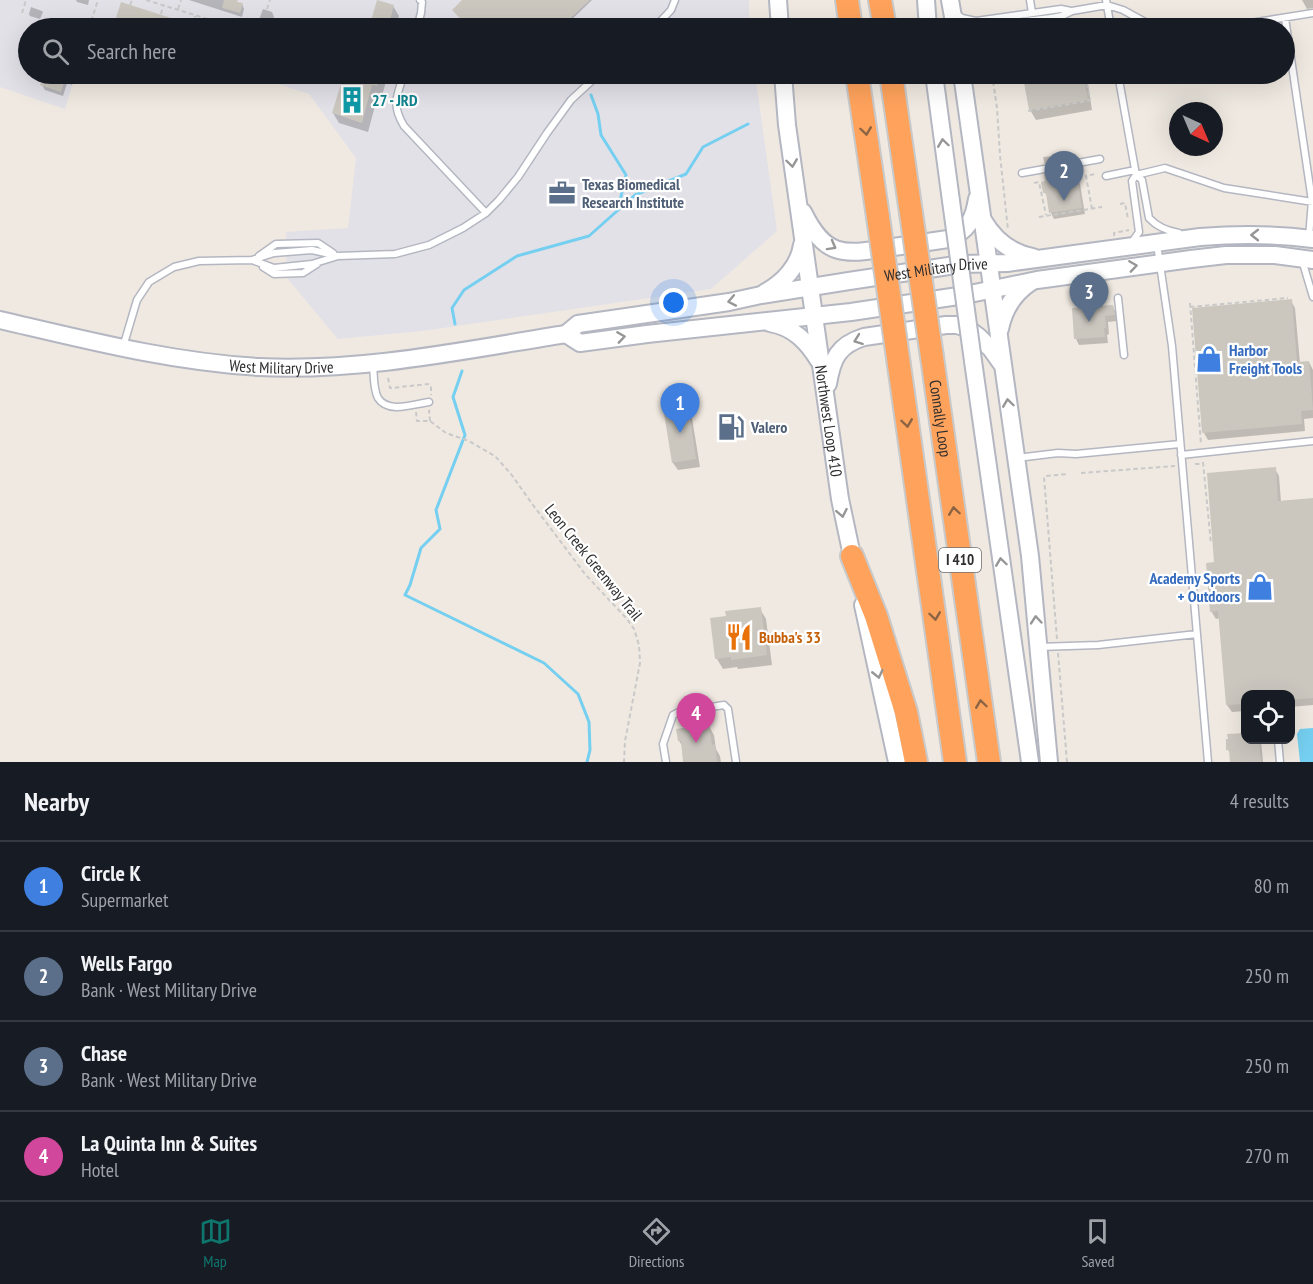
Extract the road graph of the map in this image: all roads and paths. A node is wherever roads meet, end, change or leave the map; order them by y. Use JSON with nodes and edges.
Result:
{"nodes":[{"id":1,"x":26,"y":0,"type":"edge"},
{"id":2,"x":98,"y":0,"type":"edge"},
{"id":3,"x":132,"y":0,"type":"edge"},
{"id":4,"x":146,"y":0,"type":"edge"},
{"id":5,"x":181,"y":0,"type":"edge"},
{"id":6,"x":270,"y":0,"type":"edge"},
{"id":7,"x":420,"y":0,"type":"edge"},
{"id":8,"x":675,"y":0,"type":"edge"},
{"id":9,"x":778,"y":0,"type":"edge"},
{"id":10,"x":847,"y":0,"type":"edge"},
{"id":11,"x":880,"y":0,"type":"edge"},
{"id":12,"x":926,"y":0,"type":"edge"},
{"id":13,"x":1030,"y":0,"type":"edge"},
{"id":14,"x":1107,"y":3,"type":"edge"},
{"id":15,"x":130,"y":5,"type":"dead end"},
{"id":16,"x":164,"y":5,"type":"junction"},
{"id":17,"x":951,"y":5,"type":"edge"},
{"id":18,"x":267,"y":9,"type":"dead end"},
{"id":19,"x":178,"y":10,"type":"junction"},
{"id":20,"x":1072,"y":11,"type":"junction"},
{"id":21,"x":22,"y":13,"type":"dead end"},
{"id":22,"x":1313,"y":13,"type":"edge"},
{"id":23,"x":161,"y":14,"type":"dead end"},
{"id":24,"x":1032,"y":14,"type":"junction"},
{"id":25,"x":195,"y":15,"type":"junction"},
{"id":26,"x":92,"y":18,"type":"edge"},
{"id":27,"x":194,"y":18,"type":"edge"},
{"id":28,"x":203,"y":18,"type":"edge"},
{"id":29,"x":420,"y":18,"type":"edge"},
{"id":30,"x":663,"y":18,"type":"edge"},
{"id":31,"x":779,"y":18,"type":"edge"},
{"id":32,"x":850,"y":18,"type":"edge"},
{"id":33,"x":883,"y":18,"type":"edge"},
{"id":34,"x":927,"y":18,"type":"edge"},
{"id":35,"x":962,"y":18,"type":"edge"},
{"id":36,"x":1000,"y":18,"type":"edge"},
{"id":37,"x":1051,"y":18,"type":"edge"},
{"id":38,"x":1109,"y":18,"type":"edge"},
{"id":39,"x":1138,"y":18,"type":"edge"},
{"id":40,"x":1285,"y":18,"type":"edge"},
{"id":41,"x":401,"y":84,"type":"edge"},
{"id":42,"x":588,"y":84,"type":"edge"},
{"id":43,"x":784,"y":84,"type":"edge"},
{"id":44,"x":858,"y":84,"type":"edge"},
{"id":45,"x":892,"y":84,"type":"edge"},
{"id":46,"x":934,"y":84,"type":"edge"},
{"id":47,"x":963,"y":84,"type":"edge"},
{"id":48,"x":993,"y":84,"type":"edge"},
{"id":49,"x":1087,"y":84,"type":"edge"},
{"id":50,"x":1120,"y":84,"type":"edge"},
{"id":51,"x":1295,"y":84,"type":"edge"},
{"id":52,"x":1028,"y":111,"type":"dead end"},
{"id":53,"x":1100,"y":159,"type":"dead end"},
{"id":54,"x":1023,"y":173,"type":"dead end"},
{"id":55,"x":1136,"y":173,"type":"junction"},
{"id":56,"x":1095,"y":174,"type":"dead end"},
{"id":57,"x":1106,"y":176,"type":"dead end"},
{"id":58,"x":1034,"y":183,"type":"dead end"},
{"id":59,"x":978,"y":184,"type":"junction"},
{"id":60,"x":798,"y":201,"type":"junction"},
{"id":61,"x":1312,"y":202,"type":"edge"},
{"id":62,"x":1120,"y":204,"type":"dead end"},
{"id":63,"x":1102,"y":207,"type":"dead end"},
{"id":64,"x":1092,"y":209,"type":"junction"},
{"id":65,"x":486,"y":213,"type":"junction"},
{"id":66,"x":1046,"y":215,"type":"junction"},
{"id":67,"x":1039,"y":217,"type":"dead end"},
{"id":68,"x":983,"y":220,"type":"junction"},
{"id":69,"x":1128,"y":220,"type":"dead end"},
{"id":70,"x":1009,"y":236,"type":"dead end"},
{"id":71,"x":1128,"y":236,"type":"junction"},
{"id":72,"x":1200,"y":237,"type":"junction"},
{"id":73,"x":803,"y":238,"type":"junction"},
{"id":74,"x":1311,"y":239,"type":"edge"},
{"id":75,"x":1157,"y":243,"type":"junction"},
{"id":76,"x":1250,"y":255,"type":"junction"},
{"id":77,"x":338,"y":256,"type":"junction"},
{"id":78,"x":1049,"y":258,"type":"junction"},
{"id":79,"x":1307,"y":259,"type":"edge"},
{"id":80,"x":252,"y":260,"type":"junction"},
{"id":81,"x":1159,"y":263,"type":"junction"},
{"id":82,"x":989,"y":264,"type":"junction"},
{"id":83,"x":1036,"y":280,"type":"junction"},
{"id":84,"x":810,"y":287,"type":"junction"},
{"id":85,"x":992,"y":289,"type":"junction"},
{"id":86,"x":761,"y":295,"type":"junction"},
{"id":87,"x":1313,"y":297,"type":"edge"},
{"id":88,"x":1118,"y":298,"type":"dead end"},
{"id":89,"x":1288,"y":298,"type":"dead end"},
{"id":90,"x":815,"y":316,"type":"junction"},
{"id":91,"x":0,"y":320,"type":"edge"},
{"id":92,"x":758,"y":322,"type":"junction"},
{"id":93,"x":566,"y":334,"type":"junction"},
{"id":94,"x":999,"y":336,"type":"junction"},
{"id":95,"x":123,"y":348,"type":"junction"},
{"id":96,"x":1124,"y":355,"type":"dead end"},
{"id":97,"x":373,"y":363,"type":"junction"},
{"id":98,"x":821,"y":366,"type":"junction"},
{"id":99,"x":1003,"y":366,"type":"junction"},
{"id":100,"x":388,"y":378,"type":"dead end"},
{"id":101,"x":826,"y":396,"type":"junction"},
{"id":102,"x":430,"y":400,"type":"joint"},
{"id":103,"x":415,"y":404,"type":"junction"},
{"id":104,"x":432,"y":410,"type":"dead end"},
{"id":105,"x":430,"y":421,"type":"junction"},
{"id":106,"x":1313,"y":441,"type":"edge"},
{"id":107,"x":1180,"y":444,"type":"junction"},
{"id":108,"x":1201,"y":444,"type":"dead end"},
{"id":109,"x":1181,"y":455,"type":"junction"},
{"id":110,"x":1016,"y":458,"type":"junction"},
{"id":111,"x":1203,"y":459,"type":"dead end"},
{"id":112,"x":1195,"y":464,"type":"dead end"},
{"id":113,"x":1203,"y":464,"type":"junction"},
{"id":114,"x":1178,"y":466,"type":"dead end"},
{"id":115,"x":1081,"y":473,"type":"dead end"},
{"id":116,"x":1068,"y":474,"type":"dead end"},
{"id":117,"x":1211,"y":544,"type":"dead end"},
{"id":118,"x":852,"y":556,"type":"junction"},
{"id":119,"x":1197,"y":634,"type":"junction"},
{"id":120,"x":1058,"y":646,"type":"junction"},
{"id":121,"x":1039,"y":647,"type":"junction"},
{"id":122,"x":1278,"y":744,"type":"edge"},
{"id":123,"x":624,"y":762,"type":"edge"},
{"id":124,"x":666,"y":762,"type":"edge"},
{"id":125,"x":735,"y":762,"type":"edge"},
{"id":126,"x":897,"y":762,"type":"edge"},
{"id":127,"x":916,"y":762,"type":"edge"},
{"id":128,"x":955,"y":762,"type":"edge"},
{"id":129,"x":989,"y":762,"type":"edge"},
{"id":130,"x":1030,"y":762,"type":"edge"},
{"id":131,"x":1049,"y":762,"type":"edge"},
{"id":132,"x":1067,"y":762,"type":"edge"},
{"id":133,"x":1208,"y":762,"type":"edge"},
{"id":134,"x":1280,"y":762,"type":"edge"}],
"edges":[{"from":1,"to":21,"type":"path"},
{"from":2,"to":26,"type":"path"},
{"from":3,"to":15,"type":"path"},
{"from":4,"to":16,"type":"path"},
{"from":5,"to":19,"type":"path"},
{"from":6,"to":18,"type":"path"},
{"from":7,"to":29,"type":"lane"},
{"from":8,"to":30,"type":"lane"},
{"from":9,"to":31,"type":"main road"},
{"from":10,"to":32,"type":"highway"},
{"from":11,"to":33,"type":"highway"},
{"from":12,"to":34,"type":"main road"},
{"from":13,"to":24,"type":"lane"},
{"from":14,"to":20,"type":"lane"},
{"from":14,"to":38,"type":"lane"},
{"from":14,"to":39,"type":"lane"},
{"from":16,"to":19,"type":"path"},
{"from":16,"to":23,"type":"path"},
{"from":17,"to":35,"type":"lane"},
{"from":19,"to":25,"type":"path"},
{"from":20,"to":24,"type":"lane"},
{"from":20,"to":37,"type":"lane"},
{"from":22,"to":40,"type":"lane"},
{"from":24,"to":36,"type":"lane"},
{"from":25,"to":27,"type":"path"},
{"from":25,"to":28,"type":"path"},
{"from":41,"to":65,"type":"lane"},
{"from":42,"to":65,"type":"lane"},
{"from":43,"to":60,"type":"main road","name":"Northwest Loop 410","one_way":true},
{"from":44,"to":128,"type":"highway","name":"Connally Loop","number":"I 410","one_way":true,"bridge":true},
{"from":129,"to":45,"type":"highway","name":"Connally Loop","number":"I 410","one_way":true,"bridge":true},
{"from":130,"to":46,"type":"main road","one_way":true,"bridge":true},
{"from":47,"to":59,"type":"main road"},
{"from":48,"to":70,"type":"path"},
{"from":49,"to":52,"type":"path"},
{"from":50,"to":55,"type":"lane"},
{"from":51,"to":61,"type":"lane"},
{"from":53,"to":54,"type":"lane"},
{"from":55,"to":57,"type":"lane"},
{"from":55,"to":61,"type":"lane"},
{"from":55,"to":71,"type":"lane"},
{"from":55,"to":72,"type":"lane"},
{"from":56,"to":64,"type":"path"},
{"from":58,"to":66,"type":"path"},
{"from":60,"to":59,"type":"main road","one_way":true},
{"from":59,"to":68,"type":"main road"},
{"from":60,"to":73,"type":"main road","name":"Northwest Loop 410"},
{"from":61,"to":74,"type":"lane"},
{"from":62,"to":69,"type":"path"},
{"from":63,"to":64,"type":"path"},
{"from":64,"to":66,"type":"path"},
{"from":65,"to":77,"type":"lane"},
{"from":66,"to":67,"type":"path"},
{"from":68,"to":78,"type":"main road"},
{"from":68,"to":82,"type":"main road"},
{"from":71,"to":75,"type":"main road","name":"West Military Drive"},
{"from":71,"to":78,"type":"main road","name":"West Military Drive"},
{"from":74,"to":72,"type":"main road","name":"West Military Drive","one_way":true},
{"from":72,"to":75,"type":"main road","name":"West Military Drive"},
{"from":73,"to":84,"type":"main road","name":"Northwest Loop 410"},
{"from":73,"to":86,"type":"main road"},
{"from":74,"to":76,"type":"main road"},
{"from":75,"to":81,"type":"lane"},
{"from":76,"to":79,"type":"main road","name":"West Military Drive"},
{"from":76,"to":81,"type":"main road","name":"West Military Drive"},
{"from":77,"to":80,"type":"lane"},
{"from":77,"to":80,"type":"lane"},
{"from":78,"to":82,"type":"main road","name":"West Military Drive"},
{"from":79,"to":87,"type":"lane"},
{"from":80,"to":95,"type":"lane"},
{"from":83,"to":81,"type":"main road","name":"West Military Drive","one_way":true},
{"from":81,"to":107,"type":"lane"},
{"from":82,"to":84,"type":"main road","name":"West Military Drive"},
{"from":82,"to":85,"type":"main road"},
{"from":83,"to":85,"type":"main road","name":"West Military Drive"},
{"from":83,"to":94,"type":"main road"},
{"from":84,"to":86,"type":"main road","name":"West Military Drive"},
{"from":84,"to":90,"type":"main road","name":"Northwest Loop 410"},
{"from":85,"to":90,"type":"main road","name":"West Military Drive"},
{"from":85,"to":94,"type":"main road"},
{"from":86,"to":93,"type":"main road","name":"West Military Drive","one_way":true},
{"from":88,"to":96,"type":"lane"},
{"from":89,"to":108,"type":"path"},
{"from":90,"to":92,"type":"main road","name":"West Military Drive"},
{"from":90,"to":98,"type":"main road","name":"Northwest Loop 410"},
{"from":91,"to":95,"type":"main road","name":"West Military Drive"},
{"from":93,"to":92,"type":"main road","name":"West Military Drive","one_way":true},
{"from":92,"to":98,"type":"main road"},
{"from":93,"to":97,"type":"main road","name":"West Military Drive"},
{"from":94,"to":99,"type":"main road"},
{"from":95,"to":97,"type":"main road","name":"West Military Drive"},
{"from":97,"to":103,"type":"lane"},
{"from":98,"to":101,"type":"main road","name":"Northwest Loop 410"},
{"from":99,"to":101,"type":"main road","one_way":true},
{"from":110,"to":99,"type":"main road","one_way":true},
{"from":100,"to":102,"type":"path"},
{"from":101,"to":118,"type":"main road","name":"Northwest Loop 410","one_way":true},
{"from":102,"to":103,"type":"lane"},
{"from":103,"to":105,"type":"path","name":"Leon Creek Greenway Trail"},
{"from":104,"to":105,"type":"path"},
{"from":105,"to":123,"type":"path","name":"Leon Creek Greenway Trail"},
{"from":106,"to":109,"type":"lane"},
{"from":107,"to":109,"type":"lane"},
{"from":107,"to":110,"type":"lane"},
{"from":109,"to":119,"type":"lane"},
{"from":121,"to":110,"type":"main road","one_way":true},
{"from":111,"to":113,"type":"path"},
{"from":112,"to":113,"type":"path"},
{"from":113,"to":117,"type":"path"},
{"from":114,"to":115,"type":"path"},
{"from":116,"to":120,"type":"path"},
{"from":118,"to":126,"type":"main road","name":"Northwest Loop 410","one_way":true},
{"from":118,"to":127,"type":"highway"},
{"from":119,"to":120,"type":"lane"},
{"from":119,"to":133,"type":"lane"},
{"from":120,"to":121,"type":"lane"},
{"from":120,"to":132,"type":"path"},
{"from":121,"to":131,"type":"main road"},
{"from":122,"to":134,"type":"lane"},
{"from":124,"to":125,"type":"lane"}]}
